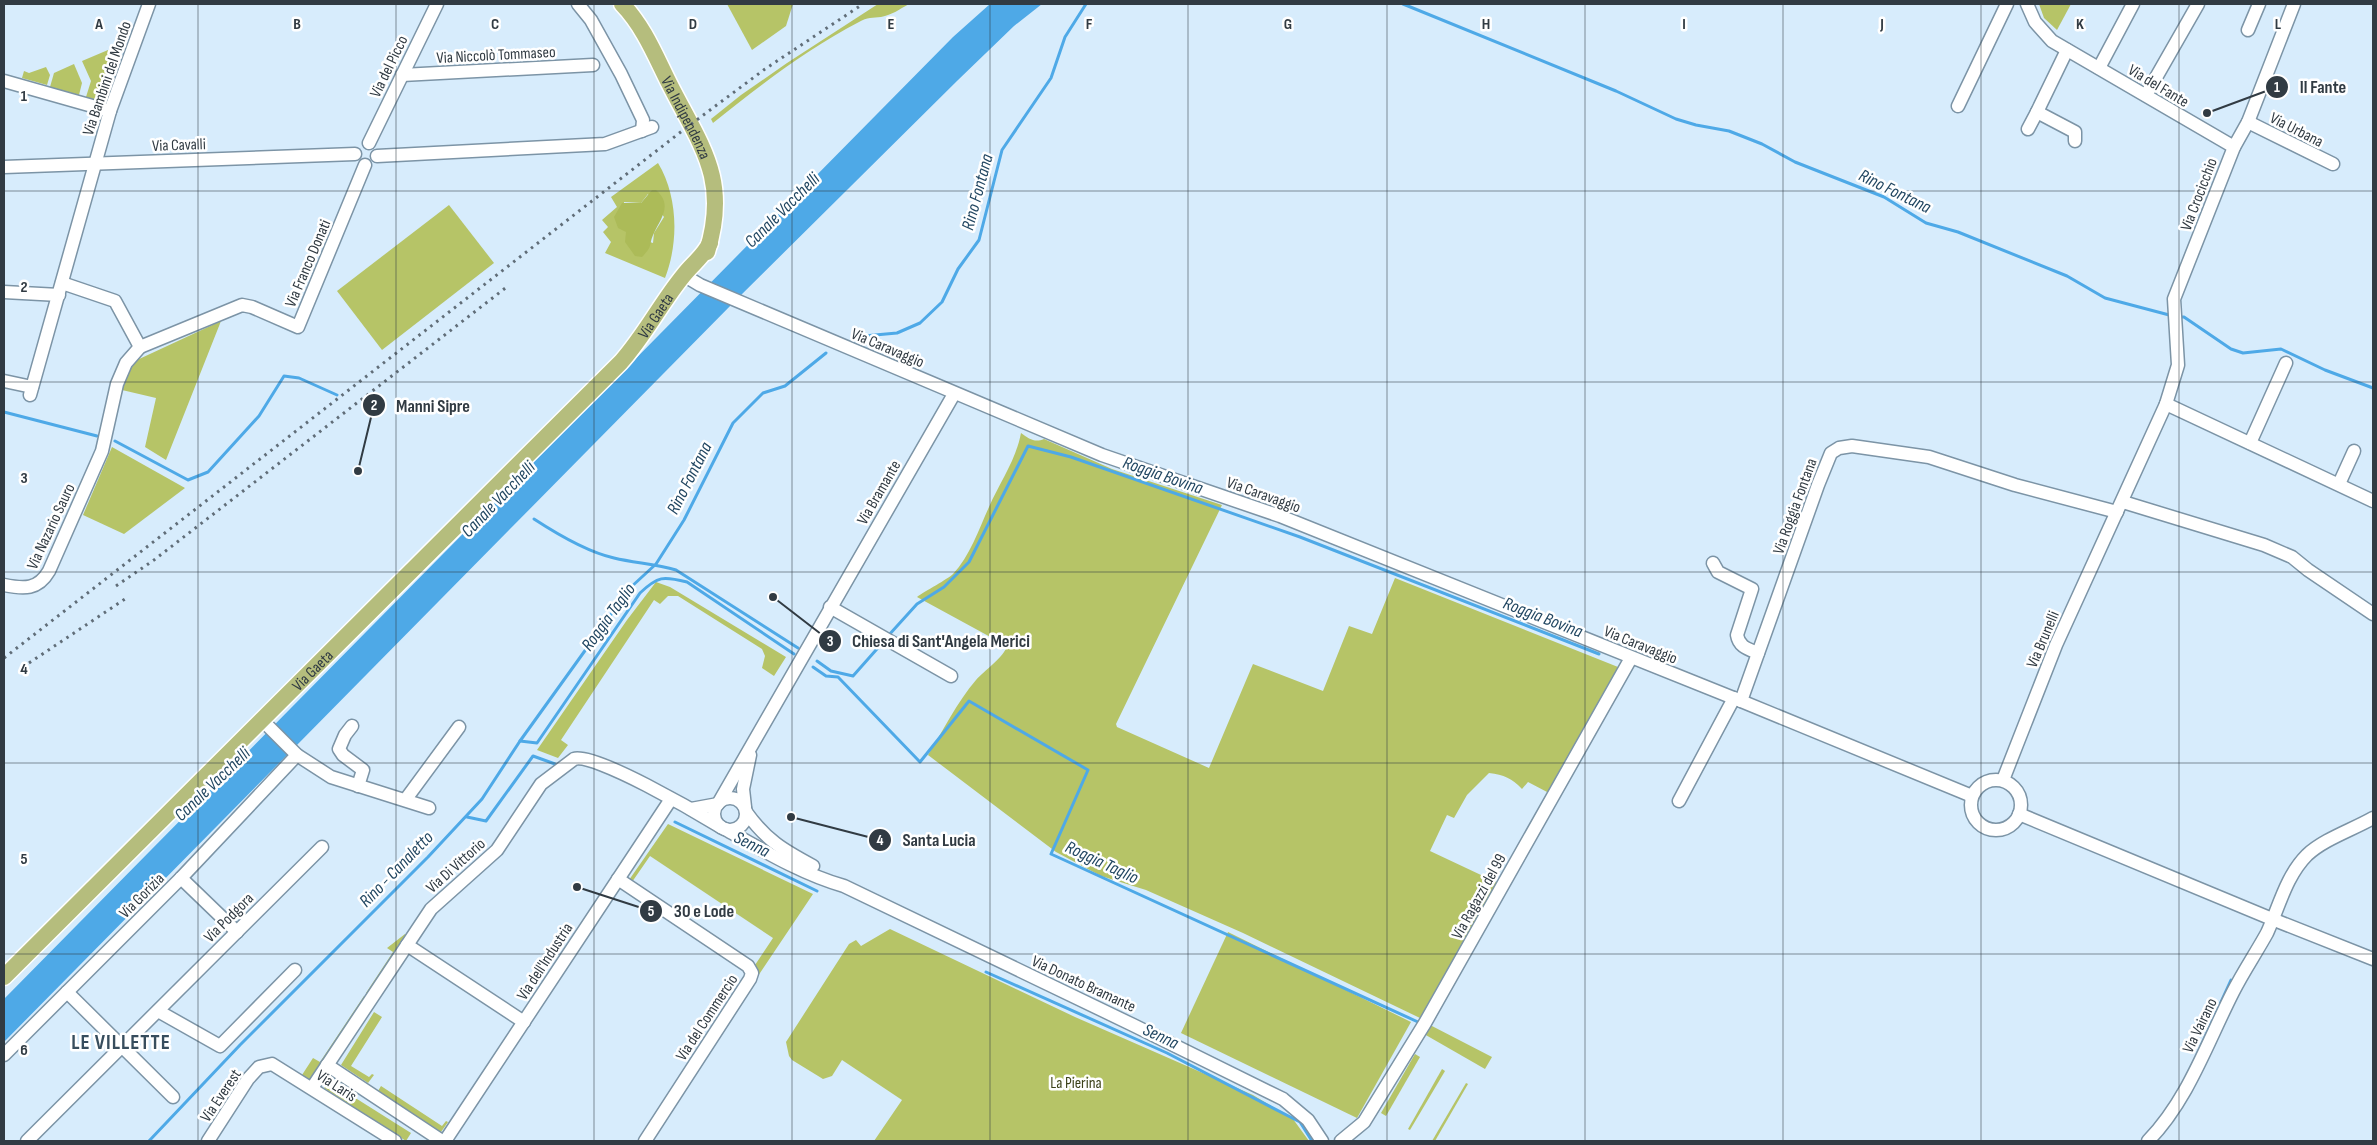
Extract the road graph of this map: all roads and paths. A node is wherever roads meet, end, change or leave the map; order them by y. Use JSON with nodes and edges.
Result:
{"nodes":[{"id":1,"x":150,"y":4,"type":"edge"},
{"id":2,"x":437,"y":4,"type":"edge"},
{"id":3,"x":578,"y":4,"type":"edge"},
{"id":4,"x":622,"y":4,"type":"edge"},
{"id":5,"x":2007,"y":4,"type":"edge"},
{"id":6,"x":2027,"y":4,"type":"edge"},
{"id":7,"x":2133,"y":4,"type":"edge"},
{"id":8,"x":2198,"y":4,"type":"edge"},
{"id":9,"x":2259,"y":4,"type":"edge"},
{"id":10,"x":2294,"y":4,"type":"edge"},
{"id":11,"x":2248,"y":30,"type":"dead end"},
{"id":12,"x":2067,"y":50,"type":"junction"},
{"id":13,"x":593,"y":65,"type":"dead end"},
{"id":14,"x":2099,"y":68,"type":"junction"},
{"id":15,"x":402,"y":75,"type":"junction"},
{"id":16,"x":4,"y":81,"type":"edge"},
{"id":17,"x":2146,"y":95,"type":"junction"},
{"id":18,"x":1958,"y":106,"type":"dead end"},
{"id":19,"x":110,"y":111,"type":"junction"},
{"id":20,"x":2037,"y":112,"type":"junction"},
{"id":21,"x":2248,"y":122,"type":"junction"},
{"id":22,"x":2028,"y":129,"type":"dead end"},
{"id":23,"x":2075,"y":141,"type":"dead end"},
{"id":24,"x":369,"y":143,"type":"junction"},
{"id":25,"x":2234,"y":146,"type":"junction"},
{"id":26,"x":355,"y":154,"type":"junction"},
{"id":27,"x":377,"y":156,"type":"junction"},
{"id":28,"x":95,"y":162,"type":"junction"},
{"id":29,"x":2332,"y":164,"type":"dead end"},
{"id":30,"x":365,"y":165,"type":"junction"},
{"id":31,"x":4,"y":166,"type":"edge"},
{"id":32,"x":710,"y":243,"type":"joint"},
{"id":33,"x":693,"y":280,"type":"junction"},
{"id":34,"x":60,"y":289,"type":"junction"},
{"id":35,"x":4,"y":292,"type":"edge"},
{"id":36,"x":140,"y":347,"type":"junction"},
{"id":37,"x":2286,"y":363,"type":"dead end"},
{"id":38,"x":4,"y":381,"type":"edge"},
{"id":39,"x":954,"y":394,"type":"junction"},
{"id":40,"x":2166,"y":404,"type":"junction"},
{"id":41,"x":2250,"y":443,"type":"junction"},
{"id":42,"x":103,"y":446,"type":"joint"},
{"id":43,"x":2354,"y":451,"type":"dead end"},
{"id":44,"x":2339,"y":484,"type":"junction"},
{"id":45,"x":2373,"y":501,"type":"edge"},
{"id":46,"x":2120,"y":507,"type":"junction"},
{"id":47,"x":1713,"y":563,"type":"dead end"},
{"id":48,"x":4,"y":585,"type":"edge"},
{"id":49,"x":830,"y":606,"type":"junction"},
{"id":50,"x":2373,"y":614,"type":"edge"},
{"id":51,"x":1758,"y":653,"type":"junction"},
{"id":52,"x":1631,"y":658,"type":"junction"},
{"id":53,"x":951,"y":676,"type":"dead end"},
{"id":54,"x":1738,"y":699,"type":"junction"},
{"id":55,"x":266,"y":725,"type":"junction"},
{"id":56,"x":352,"y":726,"type":"dead end"},
{"id":57,"x":459,"y":727,"type":"dead end"},
{"id":58,"x":753,"y":740,"type":"junction"},
{"id":59,"x":294,"y":752,"type":"junction"},
{"id":60,"x":2003,"y":780,"type":"junction"},
{"id":61,"x":358,"y":786,"type":"junction"},
{"id":62,"x":1972,"y":796,"type":"junction"},
{"id":63,"x":406,"y":799,"type":"junction"},
{"id":64,"x":671,"y":799,"type":"junction"},
{"id":65,"x":1679,"y":801,"type":"dead end"},
{"id":66,"x":718,"y":804,"type":"junction"},
{"id":67,"x":429,"y":808,"type":"dead end"},
{"id":68,"x":691,"y":809,"type":"junction"},
{"id":69,"x":745,"y":810,"type":"junction"},
{"id":70,"x":2019,"y":814,"type":"junction"},
{"id":71,"x":2373,"y":818,"type":"edge"},
{"id":72,"x":723,"y":828,"type":"junction"},
{"id":73,"x":322,"y":847,"type":"dead end"},
{"id":74,"x":181,"y":878,"type":"junction"},
{"id":75,"x":618,"y":879,"type":"junction"},
{"id":76,"x":844,"y":886,"type":"junction"},
{"id":77,"x":2272,"y":919,"type":"junction"},
{"id":78,"x":237,"y":932,"type":"junction"},
{"id":79,"x":407,"y":945,"type":"junction"},
{"id":80,"x":2373,"y":959,"type":"edge"},
{"id":81,"x":295,"y":970,"type":"dead end"},
{"id":82,"x":4,"y":977,"type":"edge"},
{"id":83,"x":67,"y":992,"type":"junction"},
{"id":84,"x":158,"y":1011,"type":"junction"},
{"id":85,"x":524,"y":1022,"type":"junction"},
{"id":86,"x":122,"y":1047,"type":"junction"},
{"id":87,"x":4,"y":1056,"type":"edge"},
{"id":88,"x":327,"y":1065,"type":"junction"},
{"id":89,"x":259,"y":1067,"type":"joint"},
{"id":90,"x":312,"y":1088,"type":"junction"},
{"id":91,"x":173,"y":1097,"type":"dead end"},
{"id":92,"x":28,"y":1141,"type":"edge"},
{"id":93,"x":208,"y":1141,"type":"edge"},
{"id":94,"x":395,"y":1141,"type":"edge"},
{"id":95,"x":443,"y":1141,"type":"edge"},
{"id":96,"x":645,"y":1141,"type":"edge"},
{"id":97,"x":1322,"y":1141,"type":"edge"},
{"id":98,"x":1341,"y":1141,"type":"edge"},
{"id":99,"x":2148,"y":1141,"type":"edge"}],
"edges":[{"from":1,"to":19,"type":"street","name":"Via Bambini del Mondo"},
{"from":2,"to":15,"type":"street","name":"Via del Picco"},
{"from":3,"to":27,"type":"street"},
{"from":4,"to":32,"type":"main road","name":"Via Indipendenza"},
{"from":5,"to":18,"type":"street"},
{"from":6,"to":12,"type":"street","name":"Via del Fante"},
{"from":7,"to":14,"type":"street"},
{"from":8,"to":17,"type":"street"},
{"from":9,"to":11,"type":"street"},
{"from":10,"to":21,"type":"street","name":"Via Crocicchio"},
{"from":12,"to":14,"type":"street","name":"Via del Fante"},
{"from":12,"to":20,"type":"street"},
{"from":13,"to":15,"type":"street","name":"Via Niccolò Tommaseo"},
{"from":14,"to":17,"type":"street","name":"Via del Fante"},
{"from":15,"to":24,"type":"street","name":"Via del Picco"},
{"from":16,"to":19,"type":"street"},
{"from":17,"to":25,"type":"street","name":"Via del Fante"},
{"from":19,"to":28,"type":"street","name":"Via Bambini del Mondo"},
{"from":20,"to":22,"type":"street"},
{"from":20,"to":23,"type":"street"},
{"from":21,"to":25,"type":"street","name":"Via Crocicchio"},
{"from":21,"to":29,"type":"street","name":"Via Urbana"},
{"from":24,"to":26,"type":"street"},
{"from":24,"to":27,"type":"street"},
{"from":25,"to":40,"type":"street","name":"Via Crocicchio"},
{"from":26,"to":28,"type":"street","name":"Via Cavalli"},
{"from":26,"to":30,"type":"street"},
{"from":27,"to":30,"type":"street"},
{"from":28,"to":31,"type":"street","name":"Via Cavalli"},
{"from":28,"to":34,"type":"street"},
{"from":30,"to":36,"type":"street","name":"Via Franco Donati"},
{"from":32,"to":33,"type":"main road","name":"Via Gaeta"},
{"from":33,"to":39,"type":"street","name":"Via Caravaggio"},
{"from":33,"to":55,"type":"main road","name":"Via Gaeta"},
{"from":34,"to":35,"type":"street"},
{"from":34,"to":36,"type":"street"},
{"from":34,"to":38,"type":"street"},
{"from":36,"to":42,"type":"street","name":"Via Franco Donati"},
{"from":37,"to":41,"type":"street"},
{"from":39,"to":49,"type":"street","name":"Via Bramante"},
{"from":39,"to":52,"type":"street","name":"Via Caravaggio"},
{"from":40,"to":41,"type":"street"},
{"from":40,"to":46,"type":"street","name":"Via Crocicchio"},
{"from":41,"to":44,"type":"street"},
{"from":42,"to":48,"type":"street","name":"Via Nazario Sauro"},
{"from":43,"to":44,"type":"street"},
{"from":44,"to":45,"type":"street"},
{"from":46,"to":50,"type":"street"},
{"from":46,"to":51,"type":"street","name":"Via Roggia Fontana"},
{"from":46,"to":60,"type":"street","name":"Via Brunelli"},
{"from":47,"to":51,"type":"street"},
{"from":49,"to":53,"type":"street"},
{"from":49,"to":58,"type":"street","name":"Via Bramante"},
{"from":51,"to":54,"type":"street","name":"Via Roggia Fontana"},
{"from":52,"to":54,"type":"street","name":"Via Caravaggio"},
{"from":52,"to":98,"type":"street","name":"Via Ragazzi del 99"},
{"from":54,"to":62,"type":"street","name":"Via Caravaggio"},
{"from":54,"to":65,"type":"street"},
{"from":55,"to":59,"type":"street"},
{"from":55,"to":82,"type":"main road","name":"Via Gaeta"},
{"from":56,"to":61,"type":"street"},
{"from":57,"to":63,"type":"street"},
{"from":58,"to":66,"type":"street","name":"Via Bramante"},
{"from":58,"to":69,"type":"street","name":"Via Bramante"},
{"from":59,"to":61,"type":"street"},
{"from":59,"to":74,"type":"street","name":"Via Gorizia"},
{"from":60,"to":62,"type":"street"},
{"from":60,"to":70,"type":"street"},
{"from":61,"to":63,"type":"street"},
{"from":62,"to":70,"type":"street"},
{"from":63,"to":67,"type":"street"},
{"from":64,"to":68,"type":"street","name":"Via Di Vittorio"},
{"from":64,"to":75,"type":"street","name":"Via dell'Industria"},
{"from":64,"to":79,"type":"street","name":"Via Di Vittorio"},
{"from":66,"to":68,"type":"street"},
{"from":66,"to":69,"type":"street"},
{"from":66,"to":72,"type":"street"},
{"from":68,"to":72,"type":"street","name":"Via Di Vittorio"},
{"from":69,"to":72,"type":"street"},
{"from":69,"to":76,"type":"street","name":"Via Donato Bramante"},
{"from":70,"to":77,"type":"street"},
{"from":71,"to":77,"type":"street"},
{"from":72,"to":76,"type":"street","name":"Via Donato Bramante"},
{"from":73,"to":78,"type":"street","name":"Via Podgora"},
{"from":74,"to":78,"type":"street"},
{"from":74,"to":83,"type":"street","name":"Via Gorizia"},
{"from":75,"to":85,"type":"street","name":"Via dell'Industria"},
{"from":75,"to":96,"type":"street","name":"Via del Commercio"},
{"from":76,"to":97,"type":"street","name":"Via Donato Bramante"},
{"from":77,"to":80,"type":"street"},
{"from":77,"to":99,"type":"street","name":"Via Vairano"},
{"from":78,"to":84,"type":"street","name":"Via Podgora"},
{"from":79,"to":85,"type":"street"},
{"from":79,"to":88,"type":"street","name":"Via Di Vittorio"},
{"from":81,"to":84,"type":"street"},
{"from":83,"to":86,"type":"street"},
{"from":83,"to":87,"type":"street","name":"Via Gorizia"},
{"from":84,"to":86,"type":"street","name":"Via Podgora"},
{"from":85,"to":95,"type":"street","name":"Via dell'Industria"},
{"from":86,"to":91,"type":"street"},
{"from":86,"to":92,"type":"street","name":"Via Podgora"},
{"from":88,"to":90,"type":"street","name":"Via Di Vittorio"},
{"from":88,"to":95,"type":"street","name":"Via Laris"},
{"from":89,"to":90,"type":"street","name":"Via Laris"},
{"from":89,"to":93,"type":"street","name":"Via Everest"},
{"from":90,"to":94,"type":"street","name":"Via Laris"}]}
